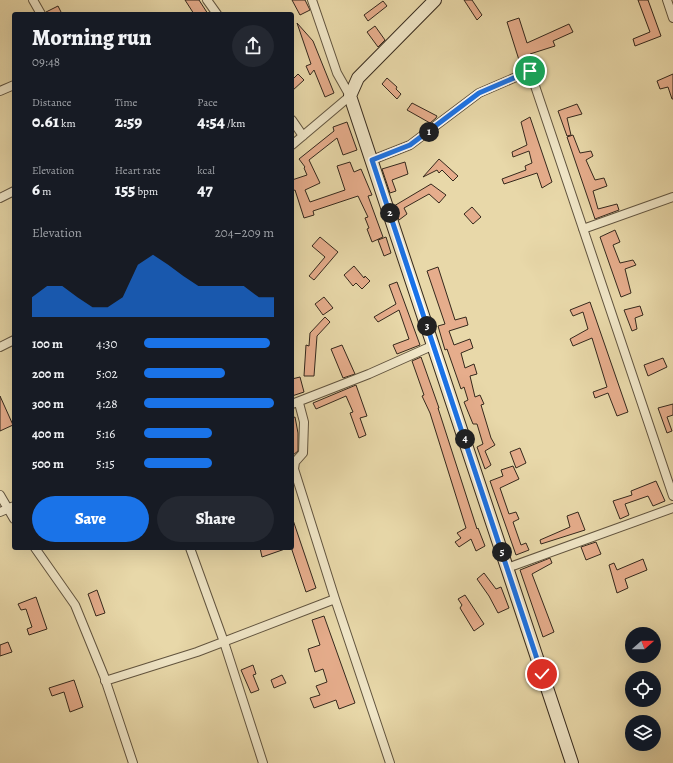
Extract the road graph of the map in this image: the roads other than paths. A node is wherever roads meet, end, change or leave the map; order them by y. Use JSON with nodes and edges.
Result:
{"nodes":[{"id":1,"x":33,"y":0,"type":"edge"},
{"id":2,"x":207,"y":0,"type":"edge"},
{"id":3,"x":312,"y":0,"type":"edge"},
{"id":4,"x":435,"y":0,"type":"edge"},
{"id":5,"x":667,"y":0,"type":"edge"},
{"id":6,"x":40,"y":12,"type":"edge"},
{"id":7,"x":216,"y":12,"type":"edge"},
{"id":8,"x":673,"y":18,"type":"edge"},
{"id":9,"x":12,"y":86,"type":"edge"},
{"id":10,"x":0,"y":91,"type":"edge"},
{"id":11,"x":350,"y":96,"type":"junction"},
{"id":12,"x":294,"y":123,"type":"edge"},
{"id":13,"x":303,"y":136,"type":"junction"},
{"id":14,"x":294,"y":143,"type":"edge"},
{"id":15,"x":372,"y":160,"type":"junction"},
{"id":16,"x":12,"y":192,"type":"edge"},
{"id":17,"x":673,"y":197,"type":"edge"},
{"id":18,"x":0,"y":198,"type":"edge"},
{"id":19,"x":583,"y":229,"type":"junction"},
{"id":20,"x":12,"y":341,"type":"edge"},
{"id":21,"x":434,"y":345,"type":"junction"},
{"id":22,"x":0,"y":347,"type":"edge"},
{"id":23,"x":295,"y":403,"type":"edge"},
{"id":24,"x":0,"y":496,"type":"edge"},
{"id":25,"x":673,"y":496,"type":"edge"},
{"id":26,"x":673,"y":508,"type":"edge"},
{"id":27,"x":7,"y":509,"type":"edge"},
{"id":28,"x":36,"y":550,"type":"edge"},
{"id":29,"x":191,"y":550,"type":"edge"},
{"id":30,"x":507,"y":568,"type":"junction"},
{"id":31,"x":335,"y":599,"type":"junction"},
{"id":32,"x":224,"y":642,"type":"junction"},
{"id":33,"x":105,"y":681,"type":"junction"},
{"id":34,"x":134,"y":763,"type":"edge"},
{"id":35,"x":263,"y":763,"type":"edge"},
{"id":36,"x":390,"y":763,"type":"edge"},
{"id":37,"x":572,"y":763,"type":"edge"}],
"edges":[{"from":1,"to":6,"type":"street"},
{"from":2,"to":7,"type":"street"},
{"from":3,"to":11,"type":"street"},
{"from":4,"to":11,"type":"street"},
{"from":5,"to":8,"type":"street"},
{"from":9,"to":10,"type":"street"},
{"from":11,"to":13,"type":"street"},
{"from":11,"to":15,"type":"street"},
{"from":12,"to":13,"type":"street"},
{"from":13,"to":14,"type":"street"},
{"from":15,"to":19,"type":"street"},
{"from":15,"to":21,"type":"street"},
{"from":16,"to":18,"type":"street"},
{"from":17,"to":19,"type":"street"},
{"from":19,"to":25,"type":"street"},
{"from":20,"to":22,"type":"street"},
{"from":21,"to":23,"type":"street"},
{"from":21,"to":30,"type":"street"},
{"from":23,"to":31,"type":"street"},
{"from":24,"to":27,"type":"street"},
{"from":26,"to":30,"type":"street"},
{"from":28,"to":33,"type":"street"},
{"from":29,"to":32,"type":"street"},
{"from":30,"to":37,"type":"street"},
{"from":31,"to":32,"type":"street"},
{"from":31,"to":36,"type":"street"},
{"from":32,"to":33,"type":"street"},
{"from":32,"to":35,"type":"street"},
{"from":33,"to":34,"type":"street"}]}
